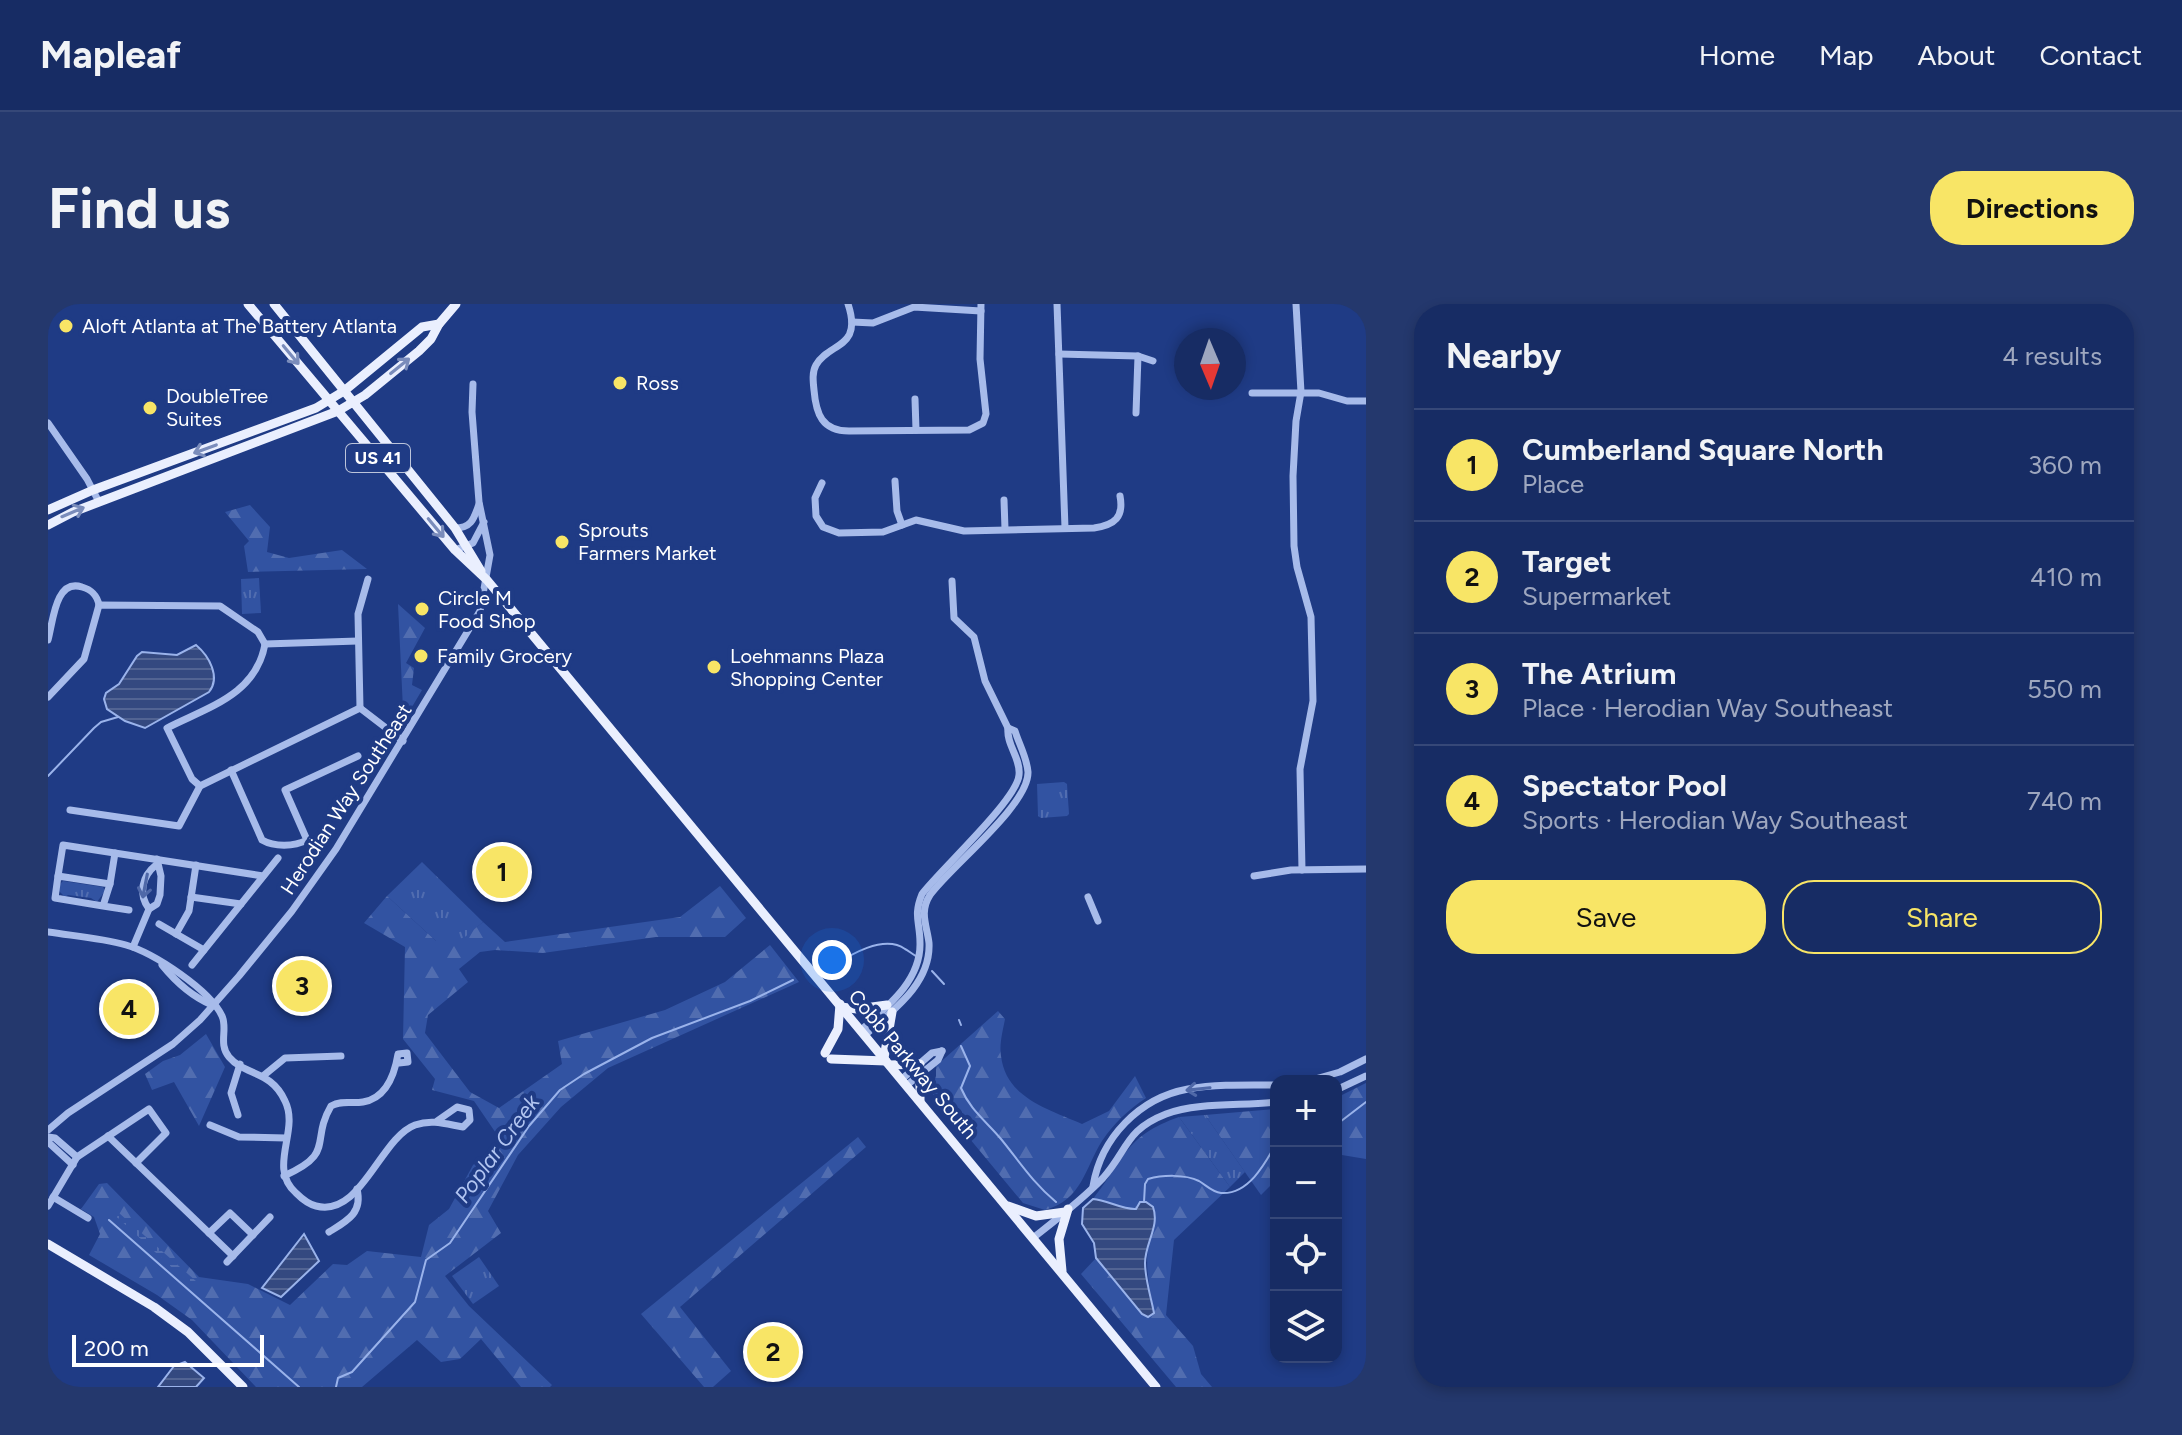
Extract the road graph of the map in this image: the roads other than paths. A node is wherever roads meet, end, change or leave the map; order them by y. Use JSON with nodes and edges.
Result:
{"nodes":[{"id":1,"x":54,"y":304,"type":"edge"},
{"id":2,"x":248,"y":304,"type":"edge"},
{"id":3,"x":274,"y":304,"type":"edge"},
{"id":4,"x":456,"y":304,"type":"edge"},
{"id":5,"x":848,"y":304,"type":"edge"},
{"id":6,"x":1057,"y":304,"type":"edge"},
{"id":7,"x":1296,"y":304,"type":"edge"},
{"id":8,"x":981,"y":308,"type":"edge"},
{"id":9,"x":48,"y":309,"type":"edge"},
{"id":10,"x":852,"y":322,"type":"junction"},
{"id":11,"x":439,"y":324,"type":"junction"},
{"id":12,"x":1059,"y":354,"type":"junction"},
{"id":13,"x":1138,"y":356,"type":"junction"},
{"id":14,"x":1153,"y":361,"type":"dead end"},
{"id":15,"x":473,"y":384,"type":"dead end"},
{"id":16,"x":344,"y":391,"type":"junction"},
{"id":17,"x":1301,"y":392,"type":"junction"},
{"id":18,"x":1252,"y":393,"type":"dead end"},
{"id":19,"x":915,"y":399,"type":"dead end"},
{"id":20,"x":330,"y":400,"type":"junction"},
{"id":21,"x":1366,"y":401,"type":"edge"},
{"id":22,"x":354,"y":402,"type":"junction"},
{"id":23,"x":338,"y":411,"type":"junction"},
{"id":24,"x":1136,"y":413,"type":"dead end"},
{"id":25,"x":48,"y":423,"type":"edge"},
{"id":26,"x":916,"y":430,"type":"junction"},
{"id":27,"x":895,"y":481,"type":"dead end"},
{"id":28,"x":822,"y":483,"type":"dead end"},
{"id":29,"x":93,"y":490,"type":"junction"},
{"id":30,"x":1120,"y":496,"type":"dead end"},
{"id":31,"x":1004,"y":500,"type":"dead end"},
{"id":32,"x":99,"y":502,"type":"junction"},
{"id":33,"x":479,"y":502,"type":"junction"},
{"id":34,"x":48,"y":510,"type":"edge"},
{"id":35,"x":485,"y":520,"type":"junction"},
{"id":36,"x":48,"y":525,"type":"edge"},
{"id":37,"x":902,"y":525,"type":"junction"},
{"id":38,"x":455,"y":528,"type":"junction"},
{"id":39,"x":1065,"y":528,"type":"junction"},
{"id":40,"x":1005,"y":529,"type":"junction"},
{"id":41,"x":467,"y":547,"type":"junction"},
{"id":42,"x":455,"y":550,"type":"junction"},
{"id":43,"x":368,"y":579,"type":"dead end"},
{"id":44,"x":487,"y":580,"type":"junction"},
{"id":45,"x":952,"y":581,"type":"dead end"},
{"id":46,"x":99,"y":605,"type":"junction"},
{"id":47,"x":48,"y":640,"type":"edge"},
{"id":48,"x":358,"y":641,"type":"junction"},
{"id":49,"x":265,"y":644,"type":"junction"},
{"id":50,"x":48,"y":697,"type":"edge"},
{"id":51,"x":360,"y":708,"type":"junction"},
{"id":52,"x":403,"y":741,"type":"junction"},
{"id":53,"x":358,"y":756,"type":"dead end"},
{"id":54,"x":231,"y":770,"type":"junction"},
{"id":55,"x":200,"y":786,"type":"junction"},
{"id":56,"x":70,"y":810,"type":"dead end"},
{"id":57,"x":115,"y":853,"type":"junction"},
{"id":58,"x":278,"y":858,"type":"dead end"},
{"id":59,"x":157,"y":862,"type":"junction"},
{"id":60,"x":196,"y":865,"type":"junction"},
{"id":61,"x":1366,"y":869,"type":"edge"},
{"id":62,"x":1302,"y":870,"type":"junction"},
{"id":63,"x":58,"y":876,"type":"junction"},
{"id":64,"x":263,"y":876,"type":"junction"},
{"id":65,"x":1254,"y":876,"type":"dead end"},
{"id":66,"x":110,"y":884,"type":"junction"},
{"id":67,"x":191,"y":897,"type":"junction"},
{"id":68,"x":1088,"y":897,"type":"dead end"},
{"id":69,"x":241,"y":904,"type":"junction"},
{"id":70,"x":103,"y":906,"type":"junction"},
{"id":71,"x":149,"y":909,"type":"junction"},
{"id":72,"x":129,"y":910,"type":"dead end"},
{"id":73,"x":1098,"y":921,"type":"dead end"},
{"id":74,"x":159,"y":924,"type":"dead end"},
{"id":75,"x":48,"y":932,"type":"edge"},
{"id":76,"x":176,"y":934,"type":"junction"},
{"id":77,"x":133,"y":947,"type":"junction"},
{"id":78,"x":204,"y":950,"type":"junction"},
{"id":79,"x":192,"y":965,"type":"dead end"},
{"id":80,"x":212,"y":1005,"type":"junction"},
{"id":81,"x":840,"y":1005,"type":"junction"},
{"id":82,"x":889,"y":1009,"type":"junction"},
{"id":83,"x":863,"y":1032,"type":"junction"},
{"id":84,"x":341,"y":1056,"type":"dead end"},
{"id":85,"x":1366,"y":1059,"type":"edge"},
{"id":86,"x":887,"y":1061,"type":"junction"},
{"id":87,"x":399,"y":1063,"type":"dead end"},
{"id":88,"x":240,"y":1064,"type":"junction"},
{"id":89,"x":920,"y":1069,"type":"junction"},
{"id":90,"x":1329,"y":1075,"type":"edge"},
{"id":91,"x":263,"y":1076,"type":"junction"},
{"id":92,"x":1366,"y":1076,"type":"edge"},
{"id":93,"x":904,"y":1082,"type":"junction"},
{"id":94,"x":1270,"y":1085,"type":"edge"},
{"id":95,"x":1342,"y":1087,"type":"edge"},
{"id":96,"x":920,"y":1101,"type":"junction"},
{"id":97,"x":1270,"y":1102,"type":"edge"},
{"id":98,"x":238,"y":1115,"type":"dead end"},
{"id":99,"x":437,"y":1121,"type":"dead end"},
{"id":100,"x":210,"y":1125,"type":"dead end"},
{"id":101,"x":48,"y":1130,"type":"edge"},
{"id":102,"x":108,"y":1136,"type":"junction"},
{"id":103,"x":286,"y":1138,"type":"junction"},
{"id":104,"x":48,"y":1140,"type":"edge"},
{"id":105,"x":75,"y":1161,"type":"junction"},
{"id":106,"x":136,"y":1163,"type":"junction"},
{"id":107,"x":284,"y":1176,"type":"junction"},
{"id":108,"x":1093,"y":1186,"type":"junction"},
{"id":109,"x":357,"y":1189,"type":"junction"},
{"id":110,"x":53,"y":1197,"type":"junction"},
{"id":111,"x":1005,"y":1204,"type":"junction"},
{"id":112,"x":48,"y":1206,"type":"edge"},
{"id":113,"x":1067,"y":1210,"type":"junction"},
{"id":114,"x":270,"y":1217,"type":"dead end"},
{"id":115,"x":88,"y":1218,"type":"dead end"},
{"id":116,"x":329,"y":1232,"type":"dead end"},
{"id":117,"x":209,"y":1233,"type":"junction"},
{"id":118,"x":253,"y":1235,"type":"junction"},
{"id":119,"x":1033,"y":1238,"type":"junction"},
{"id":120,"x":48,"y":1244,"type":"edge"},
{"id":121,"x":1063,"y":1275,"type":"junction"},
{"id":122,"x":243,"y":1387,"type":"edge"},
{"id":123,"x":1156,"y":1387,"type":"edge"}],
"edges":[{"from":1,"to":9,"type":"street"},
{"from":2,"to":20,"type":"main road","name":"Cobb Parkway South","number":"US 41","one_way":true},
{"from":3,"to":16,"type":"main road","name":"Cobb Parkway South","number":"US 41"},
{"from":4,"to":11,"type":"main road"},
{"from":5,"to":10,"type":"street"},
{"from":6,"to":12,"type":"street"},
{"from":7,"to":17,"type":"street"},
{"from":8,"to":10,"type":"street"},
{"from":8,"to":26,"type":"street"},
{"from":10,"to":26,"type":"street"},
{"from":11,"to":16,"type":"main road"},
{"from":22,"to":11,"type":"main road","one_way":true},
{"from":12,"to":13,"type":"street"},
{"from":12,"to":39,"type":"street"},
{"from":13,"to":14,"type":"street"},
{"from":13,"to":24,"type":"street"},
{"from":15,"to":33,"type":"street","name":"Herodian Way Southeast"},
{"from":16,"to":20,"type":"main road"},
{"from":16,"to":22,"type":"main road","name":"Cobb Parkway South","number":"US 41"},
{"from":17,"to":18,"type":"street"},
{"from":17,"to":21,"type":"street"},
{"from":17,"to":62,"type":"street"},
{"from":19,"to":26,"type":"street"},
{"from":20,"to":23,"type":"main road","name":"Cobb Parkway South","number":"US 41"},
{"from":20,"to":29,"type":"main road","one_way":true},
{"from":22,"to":23,"type":"main road"},
{"from":22,"to":38,"type":"main road","name":"Cobb Parkway South","number":"US 41"},
{"from":23,"to":32,"type":"main road"},
{"from":23,"to":42,"type":"main road","name":"Cobb Parkway South","number":"US 41","one_way":true},
{"from":25,"to":29,"type":"street"},
{"from":27,"to":37,"type":"street"},
{"from":28,"to":37,"type":"street"},
{"from":29,"to":32,"type":"street"},
{"from":29,"to":34,"type":"main road"},
{"from":30,"to":39,"type":"street"},
{"from":31,"to":40,"type":"street"},
{"from":36,"to":32,"type":"main road","one_way":true},
{"from":33,"to":35,"type":"street","name":"Herodian Way Southeast"},
{"from":33,"to":38,"type":"street"},
{"from":35,"to":41,"type":"street"},
{"from":35,"to":44,"type":"street","name":"Herodian Way Southeast"},
{"from":37,"to":40,"type":"street"},
{"from":38,"to":41,"type":"main road","name":"Cobb Parkway South","number":"US 41"},
{"from":39,"to":40,"type":"street"},
{"from":41,"to":42,"type":"street"},
{"from":41,"to":44,"type":"main road","name":"Cobb Parkway South","number":"US 41"},
{"from":42,"to":44,"type":"main road","name":"Cobb Parkway South","number":"US 41"},
{"from":43,"to":48,"type":"street"},
{"from":44,"to":52,"type":"street","name":"Herodian Way Southeast"},
{"from":44,"to":81,"type":"main road","name":"Cobb Parkway South","number":"US 41"},
{"from":45,"to":82,"type":"street"},
{"from":46,"to":47,"type":"street"},
{"from":46,"to":49,"type":"street"},
{"from":46,"to":50,"type":"street"},
{"from":48,"to":49,"type":"street"},
{"from":48,"to":51,"type":"street"},
{"from":49,"to":55,"type":"street"},
{"from":51,"to":52,"type":"street"},
{"from":51,"to":54,"type":"street"},
{"from":52,"to":80,"type":"street","name":"Herodian Way Southeast"},
{"from":53,"to":54,"type":"street"},
{"from":54,"to":55,"type":"street"},
{"from":55,"to":56,"type":"street"},
{"from":57,"to":59,"type":"street"},
{"from":57,"to":63,"type":"street"},
{"from":57,"to":66,"type":"street"},
{"from":58,"to":64,"type":"street"},
{"from":59,"to":60,"type":"street"},
{"from":59,"to":71,"type":"street"},
{"from":59,"to":71,"type":"street","one_way":true},
{"from":60,"to":64,"type":"street"},
{"from":60,"to":67,"type":"street"},
{"from":61,"to":62,"type":"street"},
{"from":62,"to":65,"type":"street"},
{"from":63,"to":66,"type":"street"},
{"from":63,"to":70,"type":"street"},
{"from":64,"to":69,"type":"street"},
{"from":66,"to":70,"type":"street"},
{"from":67,"to":69,"type":"street"},
{"from":67,"to":76,"type":"street"},
{"from":68,"to":73,"type":"street"},
{"from":69,"to":78,"type":"street"},
{"from":70,"to":72,"type":"street"},
{"from":71,"to":77,"type":"street"},
{"from":74,"to":76,"type":"street"},
{"from":75,"to":77,"type":"street"},
{"from":76,"to":78,"type":"street"},
{"from":77,"to":80,"type":"street"},
{"from":78,"to":79,"type":"street"},
{"from":80,"to":88,"type":"street"},
{"from":80,"to":101,"type":"street","name":"Herodian Way Southeast"},
{"from":81,"to":82,"type":"main road"},
{"from":81,"to":83,"type":"main road","name":"Cobb Parkway South","number":"US 41"},
{"from":81,"to":86,"type":"main road"},
{"from":82,"to":83,"type":"street"},
{"from":82,"to":86,"type":"main road"},
{"from":83,"to":86,"type":"main road","name":"Cobb Parkway South","number":"US 41"},
{"from":84,"to":91,"type":"street"},
{"from":85,"to":90,"type":"street"},
{"from":86,"to":89,"type":"main road"},
{"from":86,"to":93,"type":"main road","name":"Cobb Parkway South","number":"US 41"},
{"from":87,"to":107,"type":"street"},
{"from":88,"to":91,"type":"street"},
{"from":88,"to":98,"type":"street"},
{"from":89,"to":93,"type":"street"},
{"from":89,"to":96,"type":"main road"},
{"from":91,"to":103,"type":"street"},
{"from":92,"to":95,"type":"street"},
{"from":93,"to":96,"type":"main road","name":"Cobb Parkway South","number":"US 41"},
{"from":94,"to":108,"type":"street","one_way":true},
{"from":96,"to":111,"type":"main road","name":"Cobb Parkway South","number":"US 41"},
{"from":97,"to":108,"type":"street"},
{"from":99,"to":109,"type":"street"},
{"from":100,"to":103,"type":"street"},
{"from":102,"to":105,"type":"street"},
{"from":102,"to":106,"type":"street"},
{"from":102,"to":106,"type":"street"},
{"from":103,"to":107,"type":"street"},
{"from":104,"to":105,"type":"street"},
{"from":105,"to":110,"type":"street"},
{"from":106,"to":117,"type":"street"},
{"from":107,"to":109,"type":"street"},
{"from":108,"to":113,"type":"street"},
{"from":109,"to":116,"type":"street"},
{"from":110,"to":112,"type":"street"},
{"from":110,"to":115,"type":"street"},
{"from":111,"to":113,"type":"main road"},
{"from":111,"to":119,"type":"main road","name":"Cobb Parkway South","number":"US 41"},
{"from":113,"to":119,"type":"street"},
{"from":113,"to":121,"type":"main road"},
{"from":114,"to":118,"type":"street"},
{"from":117,"to":118,"type":"street"},
{"from":117,"to":118,"type":"street"},
{"from":119,"to":121,"type":"main road","name":"Cobb Parkway South","number":"US 41"},
{"from":120,"to":122,"type":"main road"},
{"from":121,"to":123,"type":"main road","name":"Cobb Parkway South","number":"US 41"}]}
